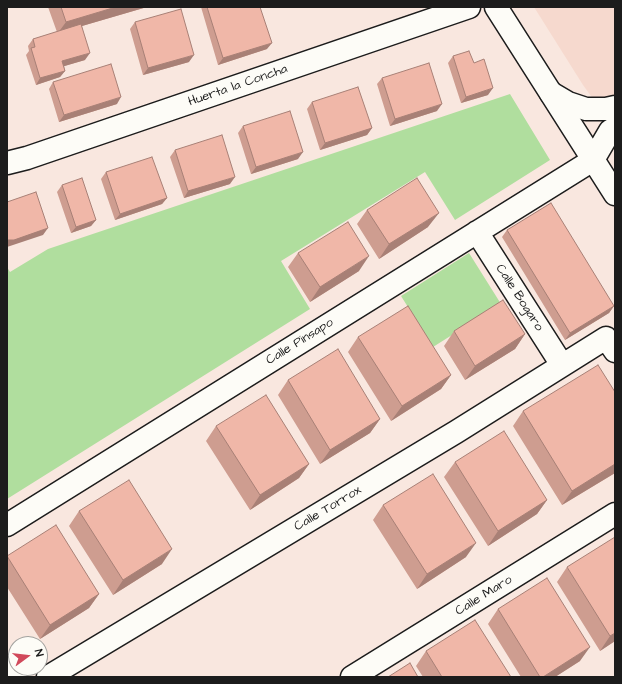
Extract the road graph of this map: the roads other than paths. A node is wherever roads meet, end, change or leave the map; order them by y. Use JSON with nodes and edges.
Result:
{"nodes":[{"id":1,"x":469,"y":7,"type":"edge"},
{"id":2,"x":496,"y":7,"type":"edge"},
{"id":3,"x":551,"y":93,"type":"junction"},
{"id":4,"x":615,"y":107,"type":"edge"},
{"id":5,"x":615,"y":128,"type":"edge"},
{"id":6,"x":593,"y":160,"type":"junction"},
{"id":7,"x":7,"y":163,"type":"edge"},
{"id":8,"x":615,"y":194,"type":"edge"},
{"id":9,"x":477,"y":232,"type":"junction"},
{"id":10,"x":611,"y":344,"type":"edge"},
{"id":11,"x":562,"y":365,"type":"junction"},
{"id":12,"x":615,"y":514,"type":"edge"},
{"id":13,"x":7,"y":525,"type":"edge"},
{"id":14,"x":7,"y":666,"type":"edge"},
{"id":15,"x":16,"y":677,"type":"edge"},
{"id":16,"x":48,"y":677,"type":"edge"},
{"id":17,"x":352,"y":677,"type":"edge"}],
"edges":[{"from":1,"to":7,"type":"street","name":"Huerta la Concha"},
{"from":2,"to":3,"type":"street"},
{"from":3,"to":4,"type":"street"},
{"from":3,"to":6,"type":"street"},
{"from":5,"to":6,"type":"street"},
{"from":6,"to":8,"type":"street"},
{"from":6,"to":9,"type":"street","name":"Calle Pinsapo"},
{"from":9,"to":11,"type":"street","name":"Calle Bogaro"},
{"from":9,"to":13,"type":"street","name":"Calle Pinsapo"},
{"from":10,"to":11,"type":"street","name":"Calle Torrox"},
{"from":11,"to":16,"type":"street","name":"Calle Torrox"},
{"from":12,"to":17,"type":"street","name":"Calle Maro"},
{"from":14,"to":15,"type":"street"}]}
